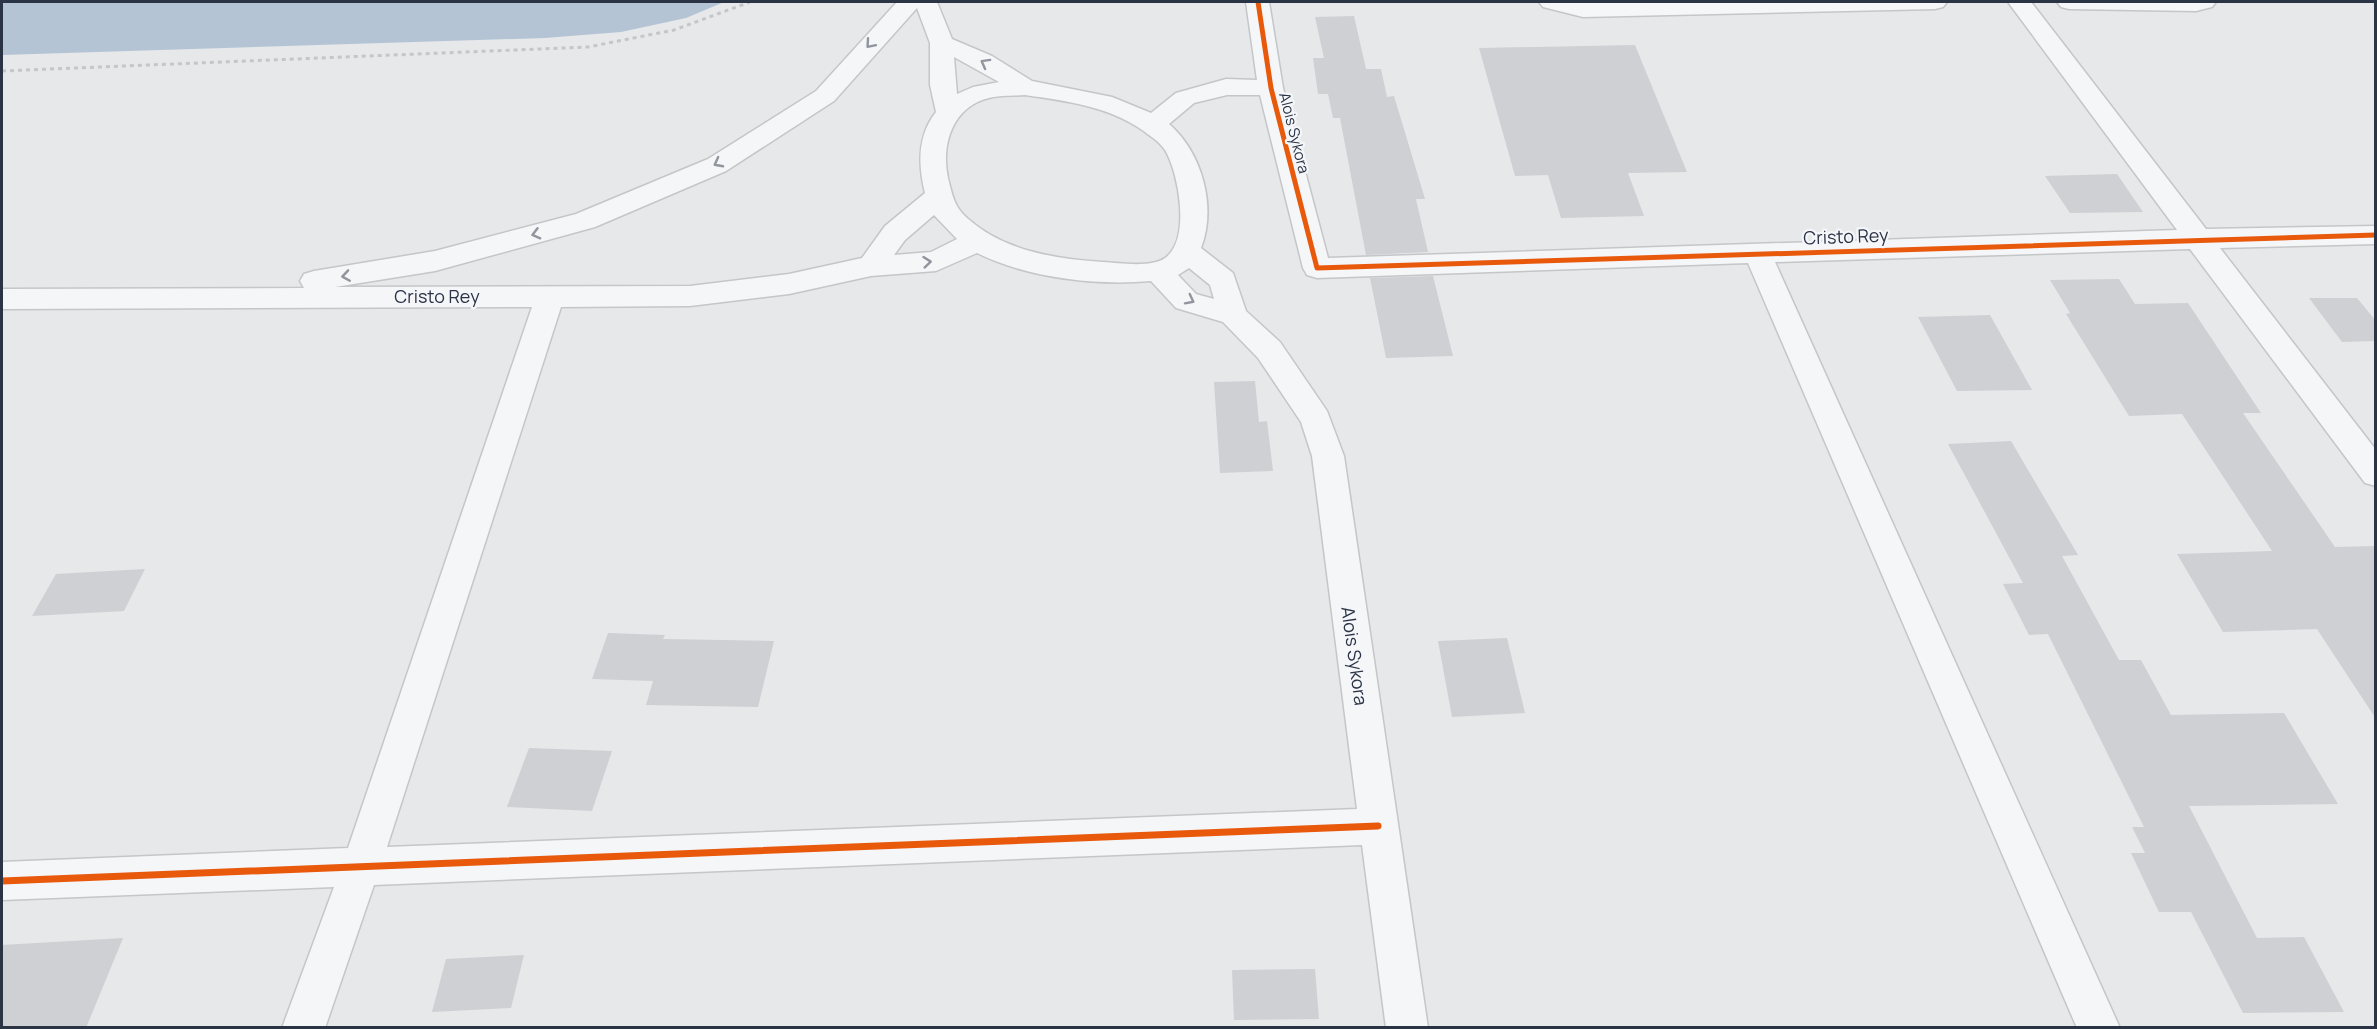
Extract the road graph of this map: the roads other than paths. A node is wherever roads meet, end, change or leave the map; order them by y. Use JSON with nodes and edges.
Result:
{"nodes":[{"id":1,"x":909,"y":2,"type":"edge"},
{"id":2,"x":926,"y":2,"type":"edge"},
{"id":3,"x":1258,"y":2,"type":"edge"},
{"id":4,"x":1551,"y":2,"type":"edge"},
{"id":5,"x":1935,"y":2,"type":"edge"},
{"id":6,"x":2019,"y":2,"type":"edge"},
{"id":7,"x":2069,"y":2,"type":"edge"},
{"id":8,"x":2204,"y":2,"type":"edge"},
{"id":9,"x":942,"y":43,"type":"junction"},
{"id":10,"x":1025,"y":87,"type":"junction"},
{"id":11,"x":1271,"y":88,"type":"junction"},
{"id":12,"x":948,"y":111,"type":"junction"},
{"id":13,"x":1152,"y":125,"type":"junction"},
{"id":14,"x":939,"y":196,"type":"junction"},
{"id":15,"x":2376,"y":235,"type":"edge"},
{"id":16,"x":2198,"y":239,"type":"junction"},
{"id":17,"x":978,"y":241,"type":"junction"},
{"id":18,"x":1186,"y":251,"type":"junction"},
{"id":19,"x":1758,"y":255,"type":"junction"},
{"id":20,"x":871,"y":266,"type":"junction"},
{"id":21,"x":1317,"y":268,"type":"joint"},
{"id":22,"x":1157,"y":270,"type":"junction"},
{"id":23,"x":550,"y":296,"type":"junction"},
{"id":24,"x":215,"y":297,"type":"junction"},
{"id":25,"x":2,"y":299,"type":"edge"},
{"id":26,"x":1233,"y":315,"type":"junction"},
{"id":27,"x":2376,"y":474,"type":"edge"},
{"id":28,"x":1378,"y":826,"type":"junction"},
{"id":29,"x":361,"y":867,"type":"junction"},
{"id":30,"x":2,"y":881,"type":"edge"},
{"id":31,"x":303,"y":1028,"type":"edge"},
{"id":32,"x":1407,"y":1028,"type":"edge"},
{"id":33,"x":2099,"y":1028,"type":"edge"}],
"edges":[{"from":1,"to":24,"type":"street","one_way":true},
{"from":2,"to":9,"type":"street"},
{"from":3,"to":11,"type":"street","name":"Alois Sykora"},
{"from":4,"to":5,"type":"street"},
{"from":6,"to":16,"type":"street"},
{"from":7,"to":8,"type":"street"},
{"from":10,"to":9,"type":"street","one_way":true},
{"from":9,"to":12,"type":"street"},
{"from":10,"to":12,"type":"street"},
{"from":10,"to":13,"type":"street"},
{"from":11,"to":13,"type":"street"},
{"from":11,"to":21,"type":"street","name":"Alois Sykora"},
{"from":12,"to":14,"type":"street"},
{"from":13,"to":18,"type":"street"},
{"from":14,"to":17,"type":"street"},
{"from":14,"to":20,"type":"street"},
{"from":15,"to":16,"type":"street","name":"Cristo Rey"},
{"from":16,"to":19,"type":"street","name":"Cristo Rey"},
{"from":16,"to":27,"type":"street"},
{"from":20,"to":17,"type":"street","name":"Cristo Rey","one_way":true},
{"from":17,"to":22,"type":"street"},
{"from":18,"to":22,"type":"street"},
{"from":18,"to":26,"type":"street","name":"Alois Sykora"},
{"from":19,"to":21,"type":"street","name":"Cristo Rey"},
{"from":19,"to":33,"type":"street"},
{"from":20,"to":23,"type":"street","name":"Cristo Rey"},
{"from":22,"to":26,"type":"street","name":"Alois Sykora","one_way":true},
{"from":23,"to":24,"type":"street","name":"Cristo Rey"},
{"from":23,"to":29,"type":"street"},
{"from":24,"to":25,"type":"street","name":"Cristo Rey"},
{"from":26,"to":28,"type":"street","name":"Alois Sykora"},
{"from":28,"to":29,"type":"street"},
{"from":28,"to":32,"type":"street","name":"Alois Sykora"},
{"from":29,"to":30,"type":"street"},
{"from":29,"to":31,"type":"street"}]}
